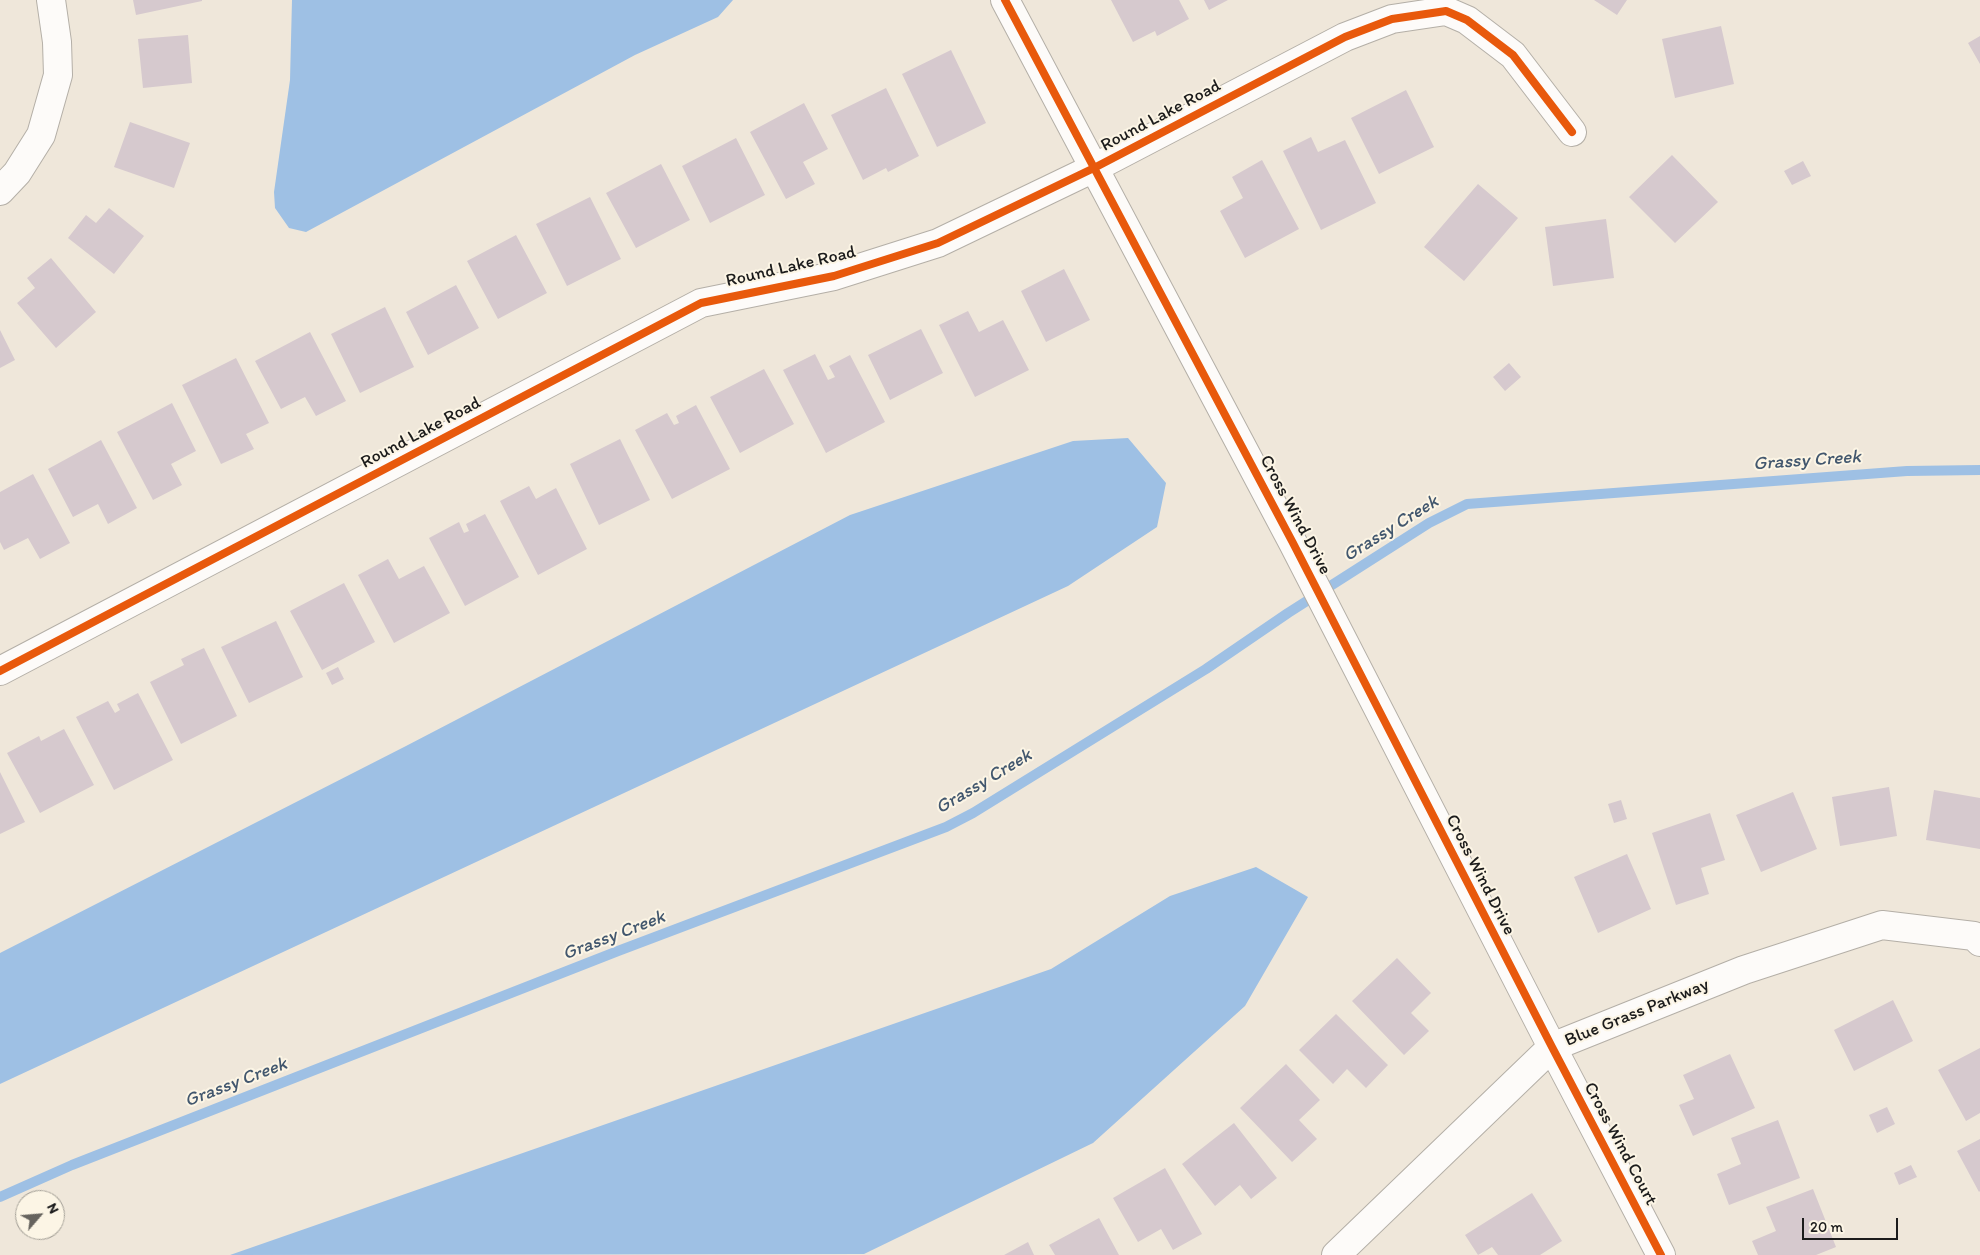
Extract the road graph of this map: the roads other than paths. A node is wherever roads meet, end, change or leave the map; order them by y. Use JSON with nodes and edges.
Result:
{"nodes":[{"id":1,"x":51,"y":0,"type":"edge"},
{"id":2,"x":1005,"y":0,"type":"edge"},
{"id":3,"x":1572,"y":132,"type":"dead end"},
{"id":4,"x":1094,"y":168,"type":"junction"},
{"id":5,"x":0,"y":191,"type":"edge"},
{"id":6,"x":0,"y":671,"type":"edge"},
{"id":7,"x":1980,"y":942,"type":"edge"},
{"id":8,"x":1552,"y":1047,"type":"junction"},
{"id":9,"x":1336,"y":1255,"type":"edge"},
{"id":10,"x":1661,"y":1255,"type":"edge"}],
"edges":[{"from":1,"to":5,"type":"street"},
{"from":2,"to":4,"type":"street","name":"Cross Wind Drive"},
{"from":3,"to":4,"type":"street","name":"Round Lake Road"},
{"from":4,"to":6,"type":"street","name":"Round Lake Road"},
{"from":4,"to":8,"type":"street","name":"Cross Wind Drive"},
{"from":7,"to":8,"type":"street","name":"Blue Grass Parkway"},
{"from":8,"to":9,"type":"street","name":"Blue Grass Parkway"},
{"from":8,"to":10,"type":"street","name":"Cross Wind Court"}]}
